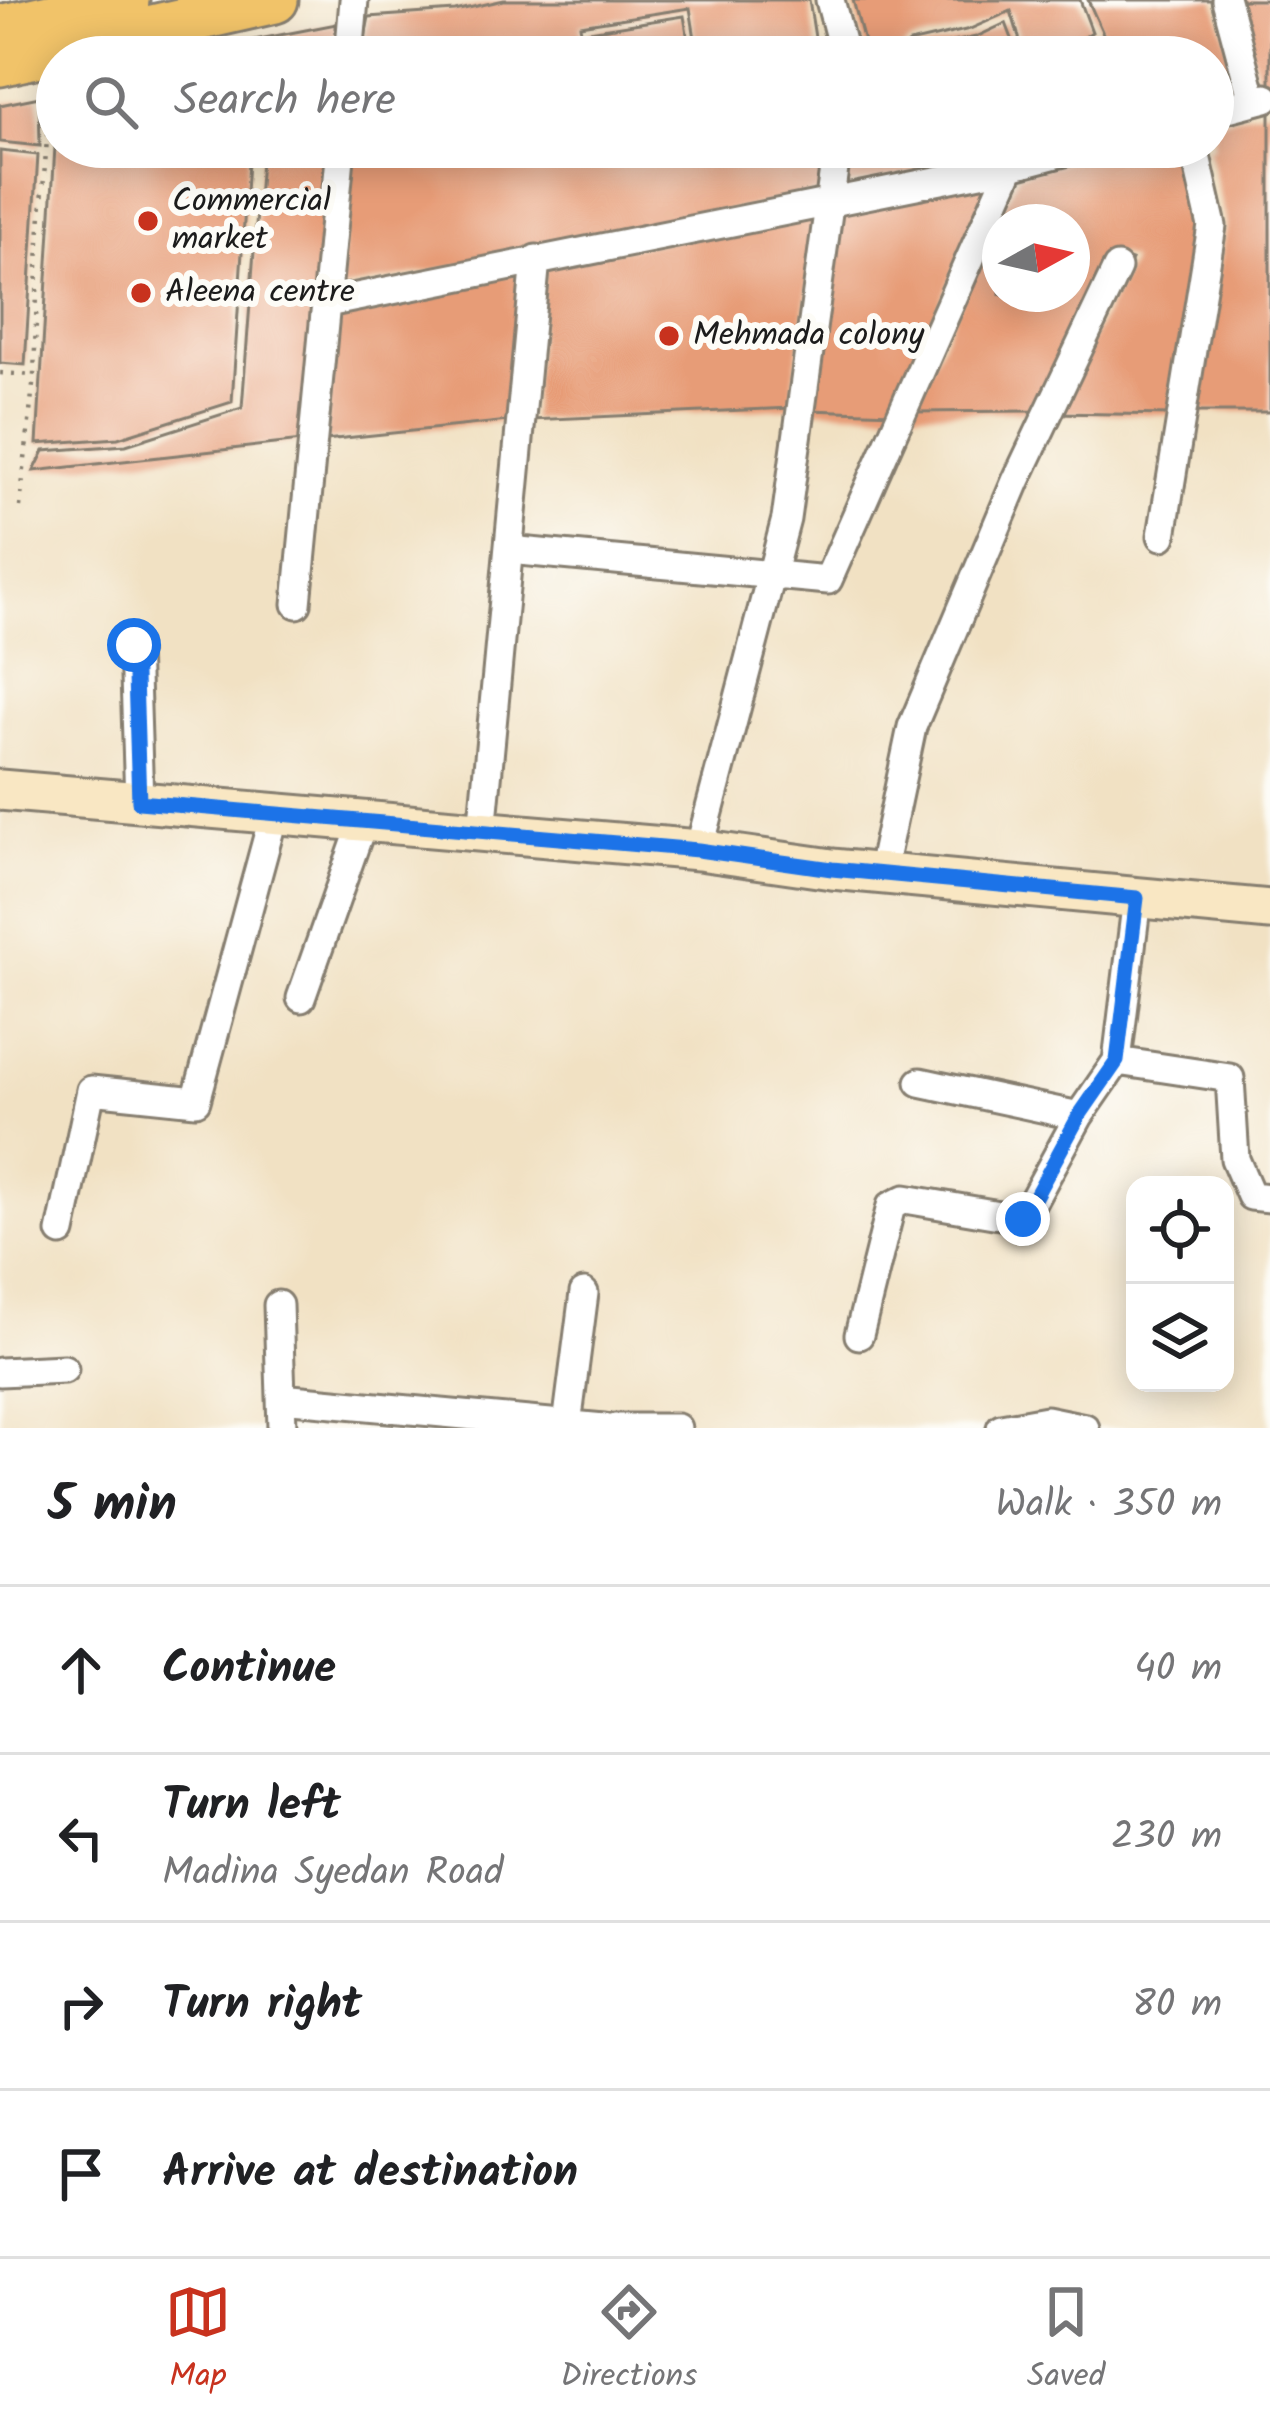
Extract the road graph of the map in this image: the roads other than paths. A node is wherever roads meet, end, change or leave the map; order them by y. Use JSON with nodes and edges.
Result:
{"nodes":[{"id":1,"x":126,"y":0,"type":"edge"},
{"id":2,"x":275,"y":0,"type":"edge"},
{"id":3,"x":354,"y":0,"type":"edge"},
{"id":4,"x":830,"y":0,"type":"edge"},
{"id":5,"x":1226,"y":0,"type":"edge"},
{"id":6,"x":75,"y":6,"type":"edge"},
{"id":7,"x":0,"y":28,"type":"edge"},
{"id":8,"x":118,"y":36,"type":"edge"},
{"id":9,"x":351,"y":36,"type":"edge"},
{"id":10,"x":839,"y":36,"type":"edge"},
{"id":11,"x":36,"y":55,"type":"edge"},
{"id":12,"x":0,"y":63,"type":"edge"},
{"id":13,"x":1262,"y":99,"type":"edge"},
{"id":14,"x":339,"y":168,"type":"edge"},
{"id":15,"x":834,"y":168,"type":"edge"},
{"id":16,"x":1000,"y":168,"type":"edge"},
{"id":17,"x":1009,"y":168,"type":"edge"},
{"id":18,"x":1199,"y":168,"type":"edge"},
{"id":19,"x":830,"y":201,"type":"junction"},
{"id":20,"x":536,"y":259,"type":"junction"},
{"id":21,"x":1117,"y":268,"type":"dead end"},
{"id":22,"x":326,"y":303,"type":"junction"},
{"id":23,"x":1162,"y":536,"type":"dead end"},
{"id":24,"x":509,"y":550,"type":"junction"},
{"id":25,"x":771,"y":574,"type":"junction"},
{"id":26,"x":297,"y":604,"type":"dead end"},
{"id":27,"x":134,"y":645,"type":"dead end"},
{"id":28,"x":0,"y":790,"type":"edge"},
{"id":29,"x":139,"y":802,"type":"junction"},
{"id":30,"x":274,"y":814,"type":"junction"},
{"id":31,"x":363,"y":822,"type":"junction"},
{"id":32,"x":482,"y":832,"type":"junction"},
{"id":33,"x":698,"y":850,"type":"junction"},
{"id":34,"x":881,"y":874,"type":"junction"},
{"id":35,"x":1137,"y":898,"type":"junction"},
{"id":36,"x":1270,"y":910,"type":"edge"},
{"id":37,"x":301,"y":998,"type":"dead end"},
{"id":38,"x":1117,"y":1061,"type":"junction"},
{"id":39,"x":920,"y":1082,"type":"dead end"},
{"id":40,"x":1079,"y":1116,"type":"junction"},
{"id":41,"x":1270,"y":1198,"type":"edge"},
{"id":42,"x":61,"y":1232,"type":"dead end"},
{"id":43,"x":584,"y":1293,"type":"dead end"},
{"id":44,"x":278,"y":1304,"type":"dead end"},
{"id":45,"x":859,"y":1335,"type":"dead end"},
{"id":46,"x":64,"y":1369,"type":"dead end"},
{"id":47,"x":0,"y":1372,"type":"edge"},
{"id":48,"x":281,"y":1398,"type":"junction"},
{"id":49,"x":567,"y":1425,"type":"junction"},
{"id":50,"x":282,"y":1428,"type":"edge"},
{"id":51,"x":604,"y":1428,"type":"edge"},
{"id":52,"x":615,"y":1428,"type":"edge"},
{"id":53,"x":677,"y":1428,"type":"edge"},
{"id":54,"x":1001,"y":1428,"type":"edge"},
{"id":55,"x":1085,"y":1428,"type":"edge"}],
"edges":[{"from":1,"to":6,"type":"main road"},
{"from":2,"to":8,"type":"main road"},
{"from":3,"to":9,"type":"street"},
{"from":4,"to":10,"type":"street"},
{"from":5,"to":13,"type":"street"},
{"from":6,"to":7,"type":"main road"},
{"from":11,"to":12,"type":"main road"},
{"from":14,"to":22,"type":"street"},
{"from":15,"to":19,"type":"street"},
{"from":16,"to":19,"type":"street"},
{"from":17,"to":25,"type":"street"},
{"from":18,"to":23,"type":"street"},
{"from":19,"to":20,"type":"street"},
{"from":19,"to":25,"type":"street"},
{"from":20,"to":22,"type":"street"},
{"from":20,"to":24,"type":"street"},
{"from":21,"to":34,"type":"street"},
{"from":22,"to":26,"type":"street"},
{"from":24,"to":25,"type":"street"},
{"from":24,"to":32,"type":"street"},
{"from":25,"to":33,"type":"street"},
{"from":27,"to":29,"type":"street"},
{"from":28,"to":29,"type":"main road"},
{"from":29,"to":30,"type":"main road"},
{"from":30,"to":31,"type":"main road"},
{"from":30,"to":42,"type":"street"},
{"from":31,"to":32,"type":"main road"},
{"from":31,"to":37,"type":"street"},
{"from":32,"to":33,"type":"main road"},
{"from":33,"to":34,"type":"main road"},
{"from":34,"to":35,"type":"main road"},
{"from":35,"to":36,"type":"main road"},
{"from":35,"to":38,"type":"street"},
{"from":38,"to":40,"type":"street"},
{"from":38,"to":41,"type":"street"},
{"from":39,"to":40,"type":"street"},
{"from":40,"to":45,"type":"street"},
{"from":43,"to":49,"type":"street"},
{"from":44,"to":48,"type":"street"},
{"from":46,"to":47,"type":"street"},
{"from":48,"to":49,"type":"street"},
{"from":48,"to":50,"type":"street"},
{"from":49,"to":51,"type":"street"},
{"from":52,"to":53,"type":"street"},
{"from":54,"to":55,"type":"street"}]}
